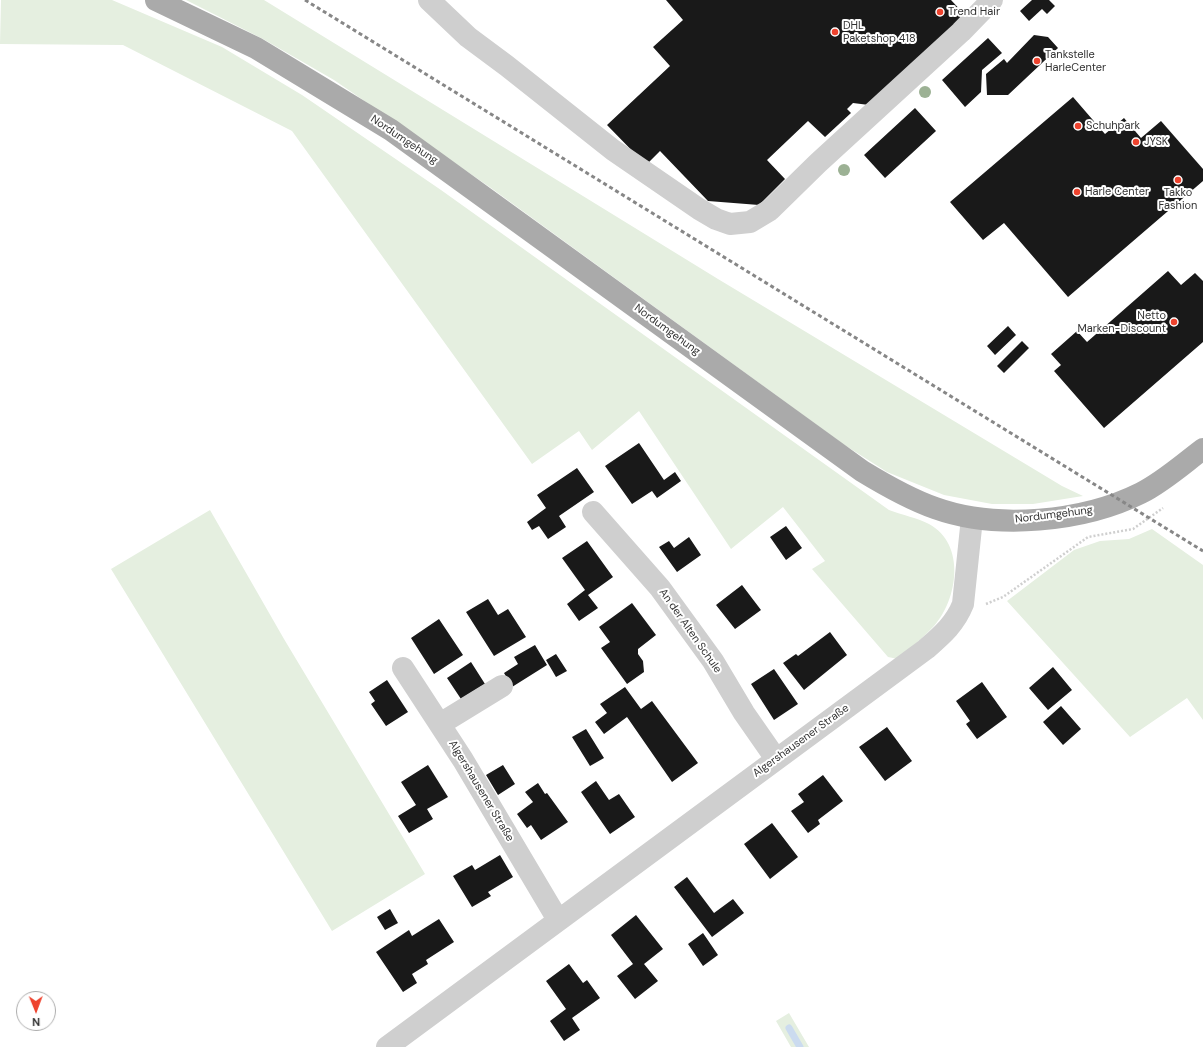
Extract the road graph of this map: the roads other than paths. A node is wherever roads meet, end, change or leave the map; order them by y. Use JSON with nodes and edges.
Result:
{"nodes":[{"id":1,"x":156,"y":0,"type":"edge"},
{"id":2,"x":429,"y":0,"type":"edge"},
{"id":3,"x":992,"y":0,"type":"edge"},
{"id":4,"x":1203,"y":449,"type":"edge"},
{"id":5,"x":593,"y":512,"type":"dead end"},
{"id":6,"x":972,"y":518,"type":"junction"},
{"id":7,"x":404,"y":668,"type":"dead end"},
{"id":8,"x":502,"y":686,"type":"dead end"},
{"id":9,"x":440,"y":724,"type":"junction"},
{"id":10,"x":776,"y":759,"type":"junction"},
{"id":11,"x":558,"y":920,"type":"junction"},
{"id":12,"x":387,"y":1047,"type":"edge"}],
"edges":[{"from":1,"to":6,"type":"main road","name":"Nordumgehung"},
{"from":2,"to":3,"type":"street"},
{"from":4,"to":6,"type":"main road","name":"Nordumgehung"},
{"from":5,"to":10,"type":"street","name":"An der Alten Schule"},
{"from":6,"to":10,"type":"street","name":"Algershausener Straße"},
{"from":7,"to":9,"type":"street","name":"Algershausener Straße"},
{"from":8,"to":9,"type":"street"},
{"from":9,"to":11,"type":"street","name":"Algershausener Straße"},
{"from":10,"to":11,"type":"street","name":"Algershausener Straße"},
{"from":11,"to":12,"type":"street","name":"Algershausener Straße"}]}
